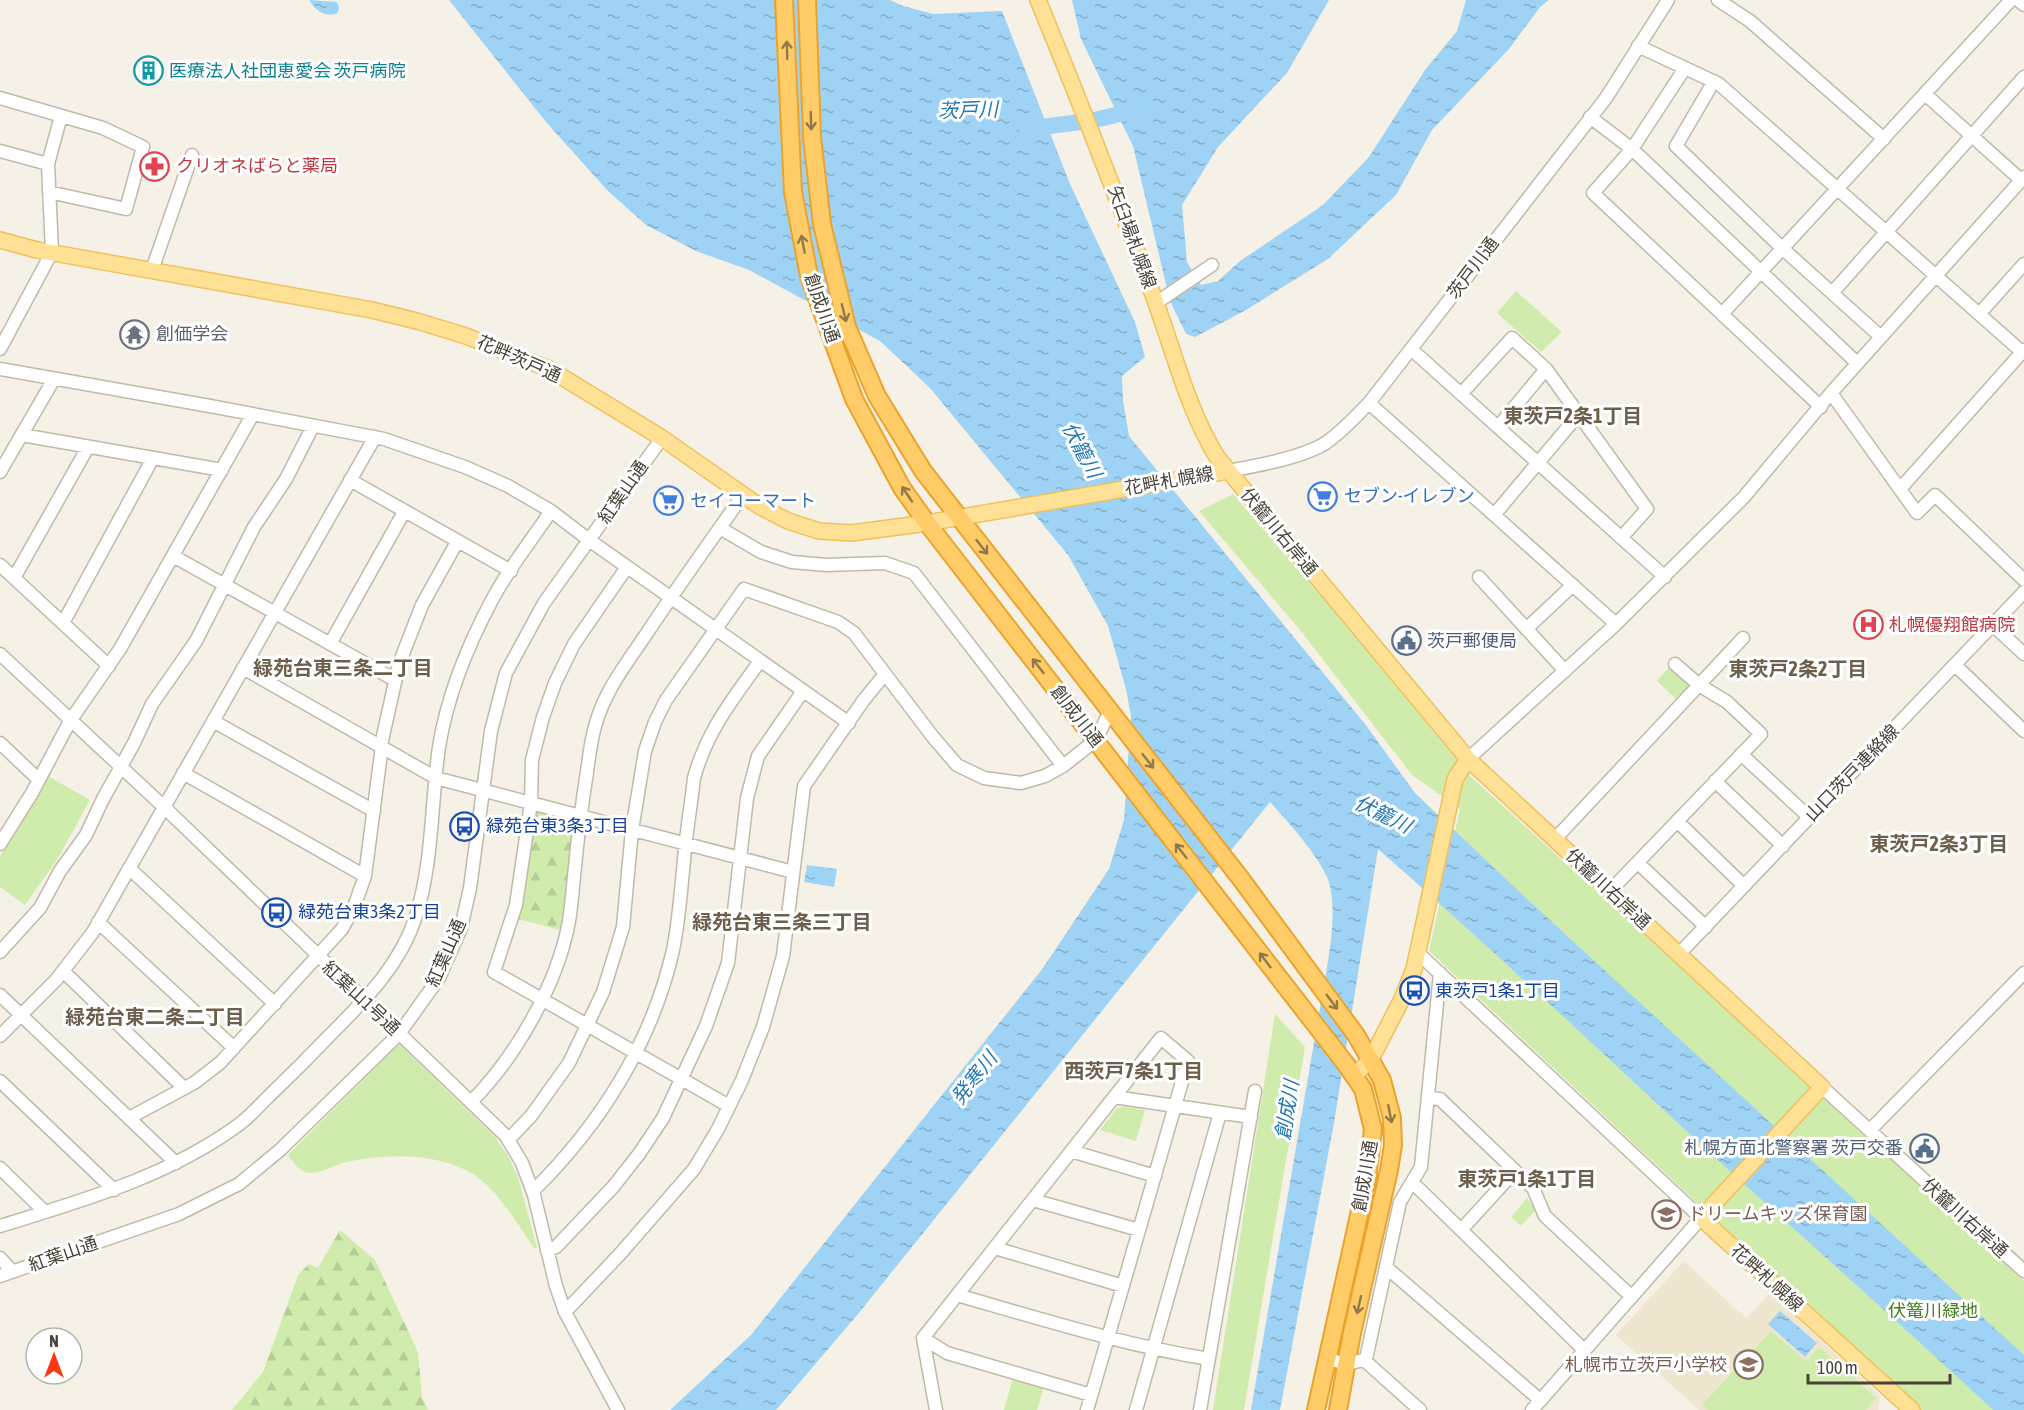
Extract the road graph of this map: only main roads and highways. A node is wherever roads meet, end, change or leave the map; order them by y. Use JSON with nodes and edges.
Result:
{"nodes":[{"id":1,"x":784,"y":0,"type":"edge"},
{"id":2,"x":807,"y":0,"type":"edge"},
{"id":3,"x":1038,"y":0,"type":"edge"},
{"id":4,"x":0,"y":240,"type":"edge"},
{"id":5,"x":1228,"y":471,"type":"junction"},
{"id":6,"x":1003,"y":510,"type":"joint"},
{"id":7,"x":958,"y":518,"type":"junction"},
{"id":8,"x":927,"y":523,"type":"junction"},
{"id":9,"x":1468,"y":759,"type":"junction"},
{"id":10,"x":1371,"y":1059,"type":"junction"},
{"id":11,"x":1350,"y":1069,"type":"junction"},
{"id":12,"x":1701,"y":1218,"type":"joint"},
{"id":13,"x":1316,"y":1410,"type":"edge"},
{"id":14,"x":1338,"y":1410,"type":"edge"},
{"id":15,"x":1912,"y":1410,"type":"edge"}],
"edges":[{"from":8,"to":1,"type":"highway","name":"創成川通","one_way":true},
{"from":2,"to":7,"type":"highway","name":"創成川通","one_way":true},
{"from":3,"to":5,"type":"main road","name":"矢臼場札幌線"},
{"from":4,"to":8,"type":"main road","name":"花畔茨戸通"},
{"from":5,"to":6,"type":"main road","name":"花畔札幌線"},
{"from":5,"to":9,"type":"main road","name":"伏籠川右岸通"},
{"from":6,"to":7,"type":"main road","name":"花畔茨戸通"},
{"from":7,"to":8,"type":"main road","name":"花畔茨戸通"},
{"from":7,"to":10,"type":"highway","name":"創成川通","one_way":true},
{"from":11,"to":8,"type":"highway","name":"創成川通","one_way":true},
{"from":9,"to":10,"type":"main road"},
{"from":9,"to":12,"type":"main road","name":"伏籠川右岸通"},
{"from":10,"to":11,"type":"main road"},
{"from":10,"to":14,"type":"highway","name":"創成川通","one_way":true},
{"from":11,"to":13,"type":"highway","name":"創成川通"},
{"from":12,"to":15,"type":"main road","name":"花畔札幌線"}]}
